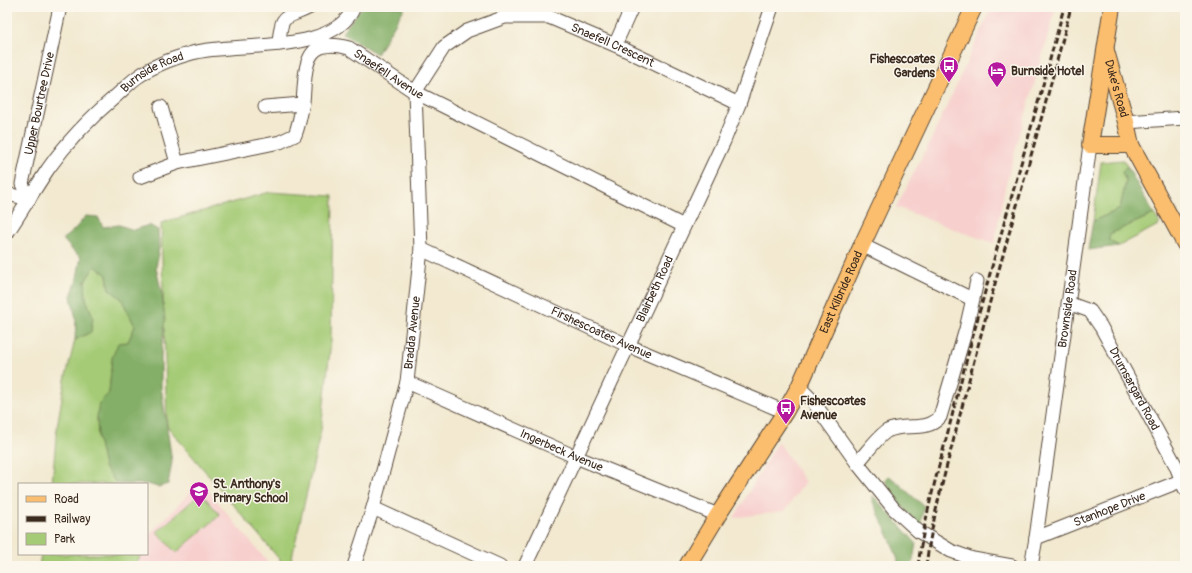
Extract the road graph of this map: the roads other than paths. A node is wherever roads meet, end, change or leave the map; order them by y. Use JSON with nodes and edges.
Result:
{"nodes":[{"id":1,"x":60,"y":7,"type":"edge"},
{"id":2,"x":310,"y":7,"type":"edge"},
{"id":3,"x":354,"y":7,"type":"edge"},
{"id":4,"x":632,"y":7,"type":"edge"},
{"id":5,"x":772,"y":7,"type":"edge"},
{"id":6,"x":974,"y":7,"type":"edge"},
{"id":7,"x":1112,"y":7,"type":"edge"},
{"id":8,"x":279,"y":44,"type":"junction"},
{"id":9,"x":615,"y":45,"type":"junction"},
{"id":10,"x":1106,"y":51,"type":"junction"},
{"id":11,"x":415,"y":92,"type":"junction"},
{"id":12,"x":302,"y":104,"type":"junction"},
{"id":13,"x":739,"y":104,"type":"junction"},
{"id":14,"x":161,"y":107,"type":"dead end"},
{"id":15,"x":265,"y":107,"type":"dead end"},
{"id":16,"x":1185,"y":118,"type":"edge"},
{"id":17,"x":1126,"y":122,"type":"junction"},
{"id":18,"x":1090,"y":145,"type":"junction"},
{"id":19,"x":1131,"y":145,"type":"junction"},
{"id":20,"x":177,"y":163,"type":"junction"},
{"id":21,"x":140,"y":177,"type":"dead end"},
{"id":22,"x":7,"y":194,"type":"edge"},
{"id":23,"x":29,"y":199,"type":"junction"},
{"id":24,"x":684,"y":226,"type":"junction"},
{"id":25,"x":7,"y":233,"type":"edge"},
{"id":26,"x":1185,"y":244,"type":"edge"},
{"id":27,"x":862,"y":245,"type":"junction"},
{"id":28,"x":420,"y":249,"type":"junction"},
{"id":29,"x":977,"y":281,"type":"dead end"},
{"id":30,"x":972,"y":299,"type":"junction"},
{"id":31,"x":1068,"y":303,"type":"junction"},
{"id":32,"x":629,"y":346,"type":"junction"},
{"id":33,"x":407,"y":382,"type":"junction"},
{"id":34,"x":799,"y":387,"type":"junction"},
{"id":35,"x":785,"y":412,"type":"junction"},
{"id":36,"x":576,"y":457,"type":"junction"},
{"id":37,"x":857,"y":463,"type":"junction"},
{"id":38,"x":1181,"y":465,"type":"edge"},
{"id":39,"x":1184,"y":484,"type":"edge"},
{"id":40,"x":373,"y":508,"type":"junction"},
{"id":41,"x":718,"y":515,"type":"junction"},
{"id":42,"x":1036,"y":538,"type":"junction"},
{"id":43,"x":354,"y":566,"type":"edge"},
{"id":44,"x":500,"y":566,"type":"edge"},
{"id":45,"x":525,"y":566,"type":"edge"},
{"id":46,"x":687,"y":566,"type":"edge"},
{"id":47,"x":1012,"y":566,"type":"edge"},
{"id":48,"x":1030,"y":566,"type":"edge"}],
"edges":[{"from":1,"to":23,"type":"street","name":"Upper Bourtree Drive"},
{"from":2,"to":8,"type":"street"},
{"from":3,"to":8,"type":"street","name":"Burnside Road"},
{"from":4,"to":9,"type":"street"},
{"from":5,"to":13,"type":"street","name":"Blairbeth Road"},
{"from":6,"to":27,"type":"main road","name":"East Kilbride Road"},
{"from":7,"to":10,"type":"main road","name":"Duke's Road"},
{"from":8,"to":23,"type":"street","name":"Burnside Road"},
{"from":9,"to":11,"type":"street","name":"Snaefell Crescent"},
{"from":9,"to":13,"type":"street","name":"Snaefell Crescent"},
{"from":10,"to":17,"type":"main road","name":"Duke's Road"},
{"from":10,"to":18,"type":"main road","name":"Brownside Road"},
{"from":11,"to":12,"type":"street","name":"Snaefell Avenue"},
{"from":11,"to":24,"type":"street","name":"Snaefell Avenue"},
{"from":11,"to":28,"type":"street","name":"Bradda Avenue"},
{"from":12,"to":15,"type":"street"},
{"from":12,"to":20,"type":"street","name":"Snaefell Avenue"},
{"from":13,"to":24,"type":"street","name":"Blairbeth Road"},
{"from":14,"to":20,"type":"street"},
{"from":16,"to":17,"type":"street"},
{"from":17,"to":19,"type":"main road","name":"Duke's Road"},
{"from":18,"to":19,"type":"main road"},
{"from":18,"to":31,"type":"street","name":"Brownside Road"},
{"from":19,"to":26,"type":"main road","name":"Duke's Road"},
{"from":20,"to":21,"type":"street","name":"Snaefell Avenue"},
{"from":22,"to":23,"type":"street"},
{"from":23,"to":25,"type":"street","name":"Burnside Road"},
{"from":24,"to":32,"type":"street","name":"Blairbeth Road"},
{"from":27,"to":30,"type":"street"},
{"from":27,"to":34,"type":"main road","name":"East Kilbride Road"},
{"from":28,"to":32,"type":"street","name":"Firshescoates Avenue"},
{"from":28,"to":33,"type":"street","name":"Bradda Avenue"},
{"from":29,"to":30,"type":"street"},
{"from":30,"to":37,"type":"street"},
{"from":31,"to":38,"type":"street","name":"Drumsargard Road"},
{"from":31,"to":42,"type":"street","name":"Brownside Road"},
{"from":32,"to":35,"type":"street","name":"Firshescoates Avenue"},
{"from":32,"to":36,"type":"street","name":"Blairbeth Road"},
{"from":33,"to":36,"type":"street","name":"Ingerbeck Avenue"},
{"from":33,"to":40,"type":"street","name":"Bradda Avenue"},
{"from":34,"to":35,"type":"main road","name":"East Kilbride Road"},
{"from":34,"to":37,"type":"street"},
{"from":35,"to":41,"type":"main road","name":"East Kilbride Road"},
{"from":36,"to":41,"type":"street","name":"Ingerbeck Avenue"},
{"from":36,"to":45,"type":"street","name":"Blairbeth Road"},
{"from":37,"to":47,"type":"street"},
{"from":38,"to":39,"type":"street","name":"Drumsargard Road"},
{"from":39,"to":42,"type":"street","name":"Stanhope Drive"},
{"from":40,"to":43,"type":"street","name":"Bradda Avenue"},
{"from":40,"to":44,"type":"street"},
{"from":41,"to":46,"type":"main road","name":"East Kilbride Road"},
{"from":42,"to":48,"type":"street","name":"Brownside Road"}]}
